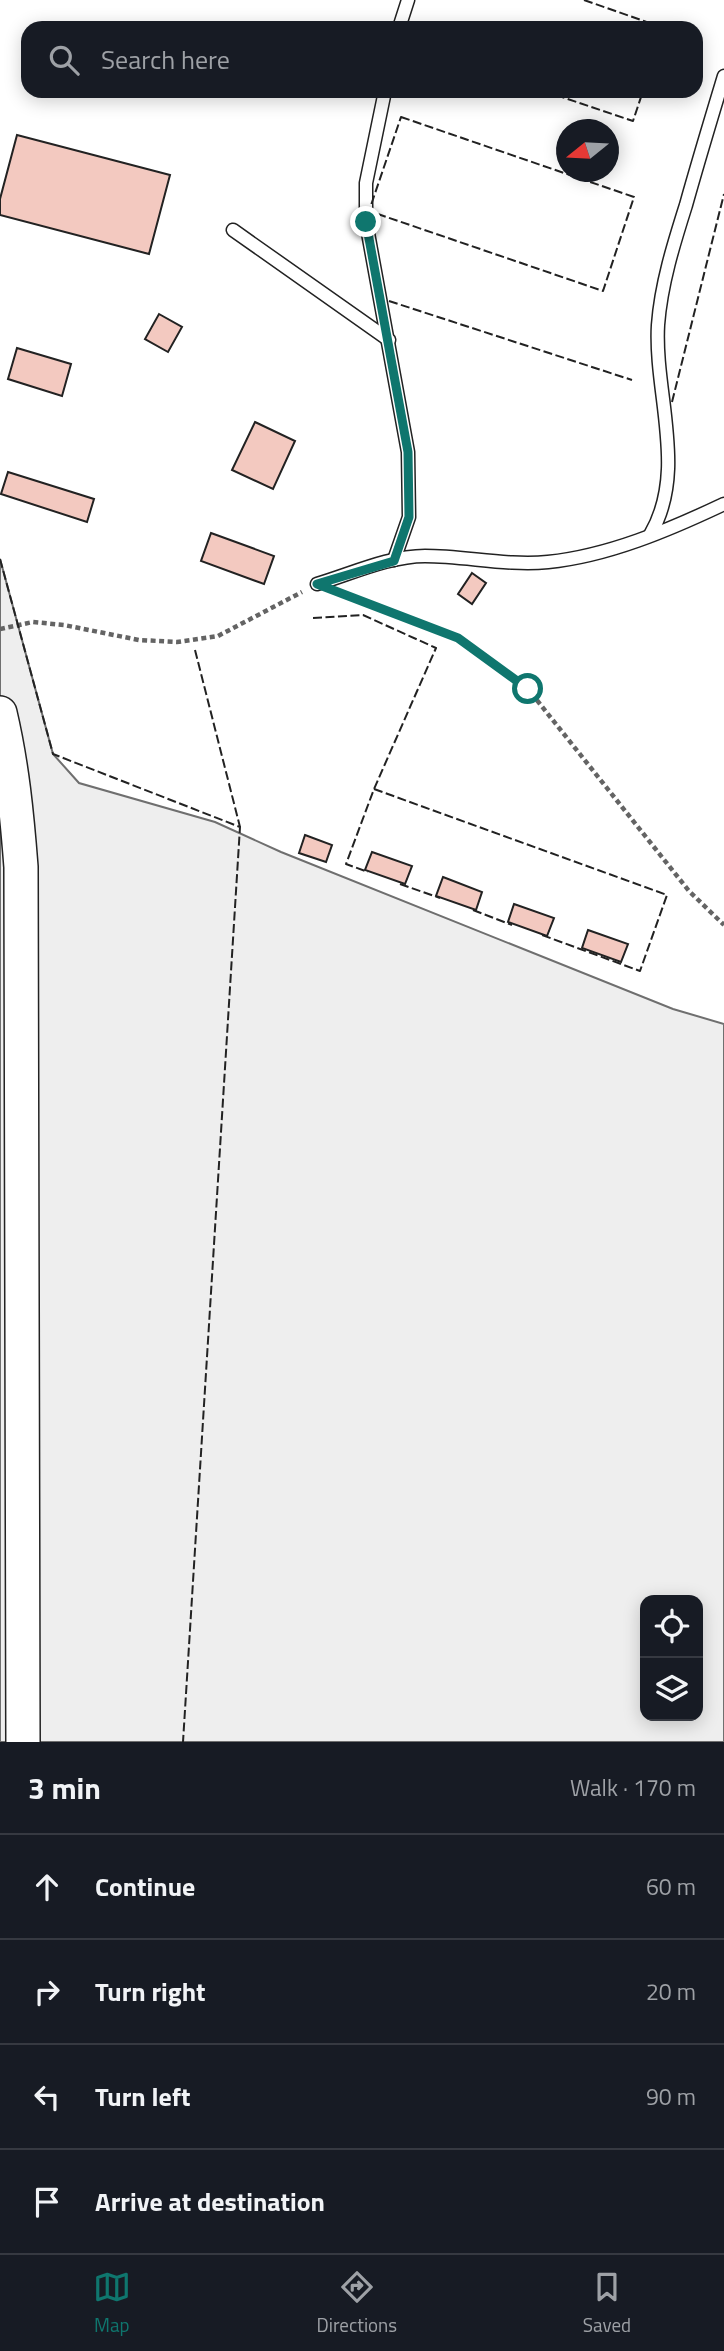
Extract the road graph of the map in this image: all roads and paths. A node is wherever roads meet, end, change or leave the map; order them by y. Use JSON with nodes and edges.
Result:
{"nodes":[{"id":1,"x":408,"y":0,"type":"edge"},
{"id":2,"x":401,"y":21,"type":"edge"},
{"id":3,"x":724,"y":76,"type":"edge"},
{"id":4,"x":384,"y":98,"type":"edge"},
{"id":5,"x":233,"y":230,"type":"dead end"},
{"id":6,"x":389,"y":340,"type":"junction"},
{"id":7,"x":724,"y":504,"type":"edge"},
{"id":8,"x":650,"y":535,"type":"junction"},
{"id":9,"x":394,"y":561,"type":"junction"},
{"id":10,"x":317,"y":584,"type":"junction"},
{"id":11,"x":0,"y":629,"type":"edge"},
{"id":12,"x":0,"y":713,"type":"edge"},
{"id":13,"x":724,"y":925,"type":"edge"},
{"id":14,"x":23,"y":1742,"type":"edge"}],
"edges":[{"from":1,"to":2,"type":"lane"},
{"from":3,"to":8,"type":"lane"},
{"from":4,"to":6,"type":"lane"},
{"from":5,"to":6,"type":"lane"},
{"from":6,"to":9,"type":"lane"},
{"from":7,"to":8,"type":"lane"},
{"from":8,"to":9,"type":"lane"},
{"from":9,"to":10,"type":"lane"},
{"from":10,"to":11,"type":"path"},
{"from":10,"to":13,"type":"path"},
{"from":12,"to":14,"type":"main road"}]}
